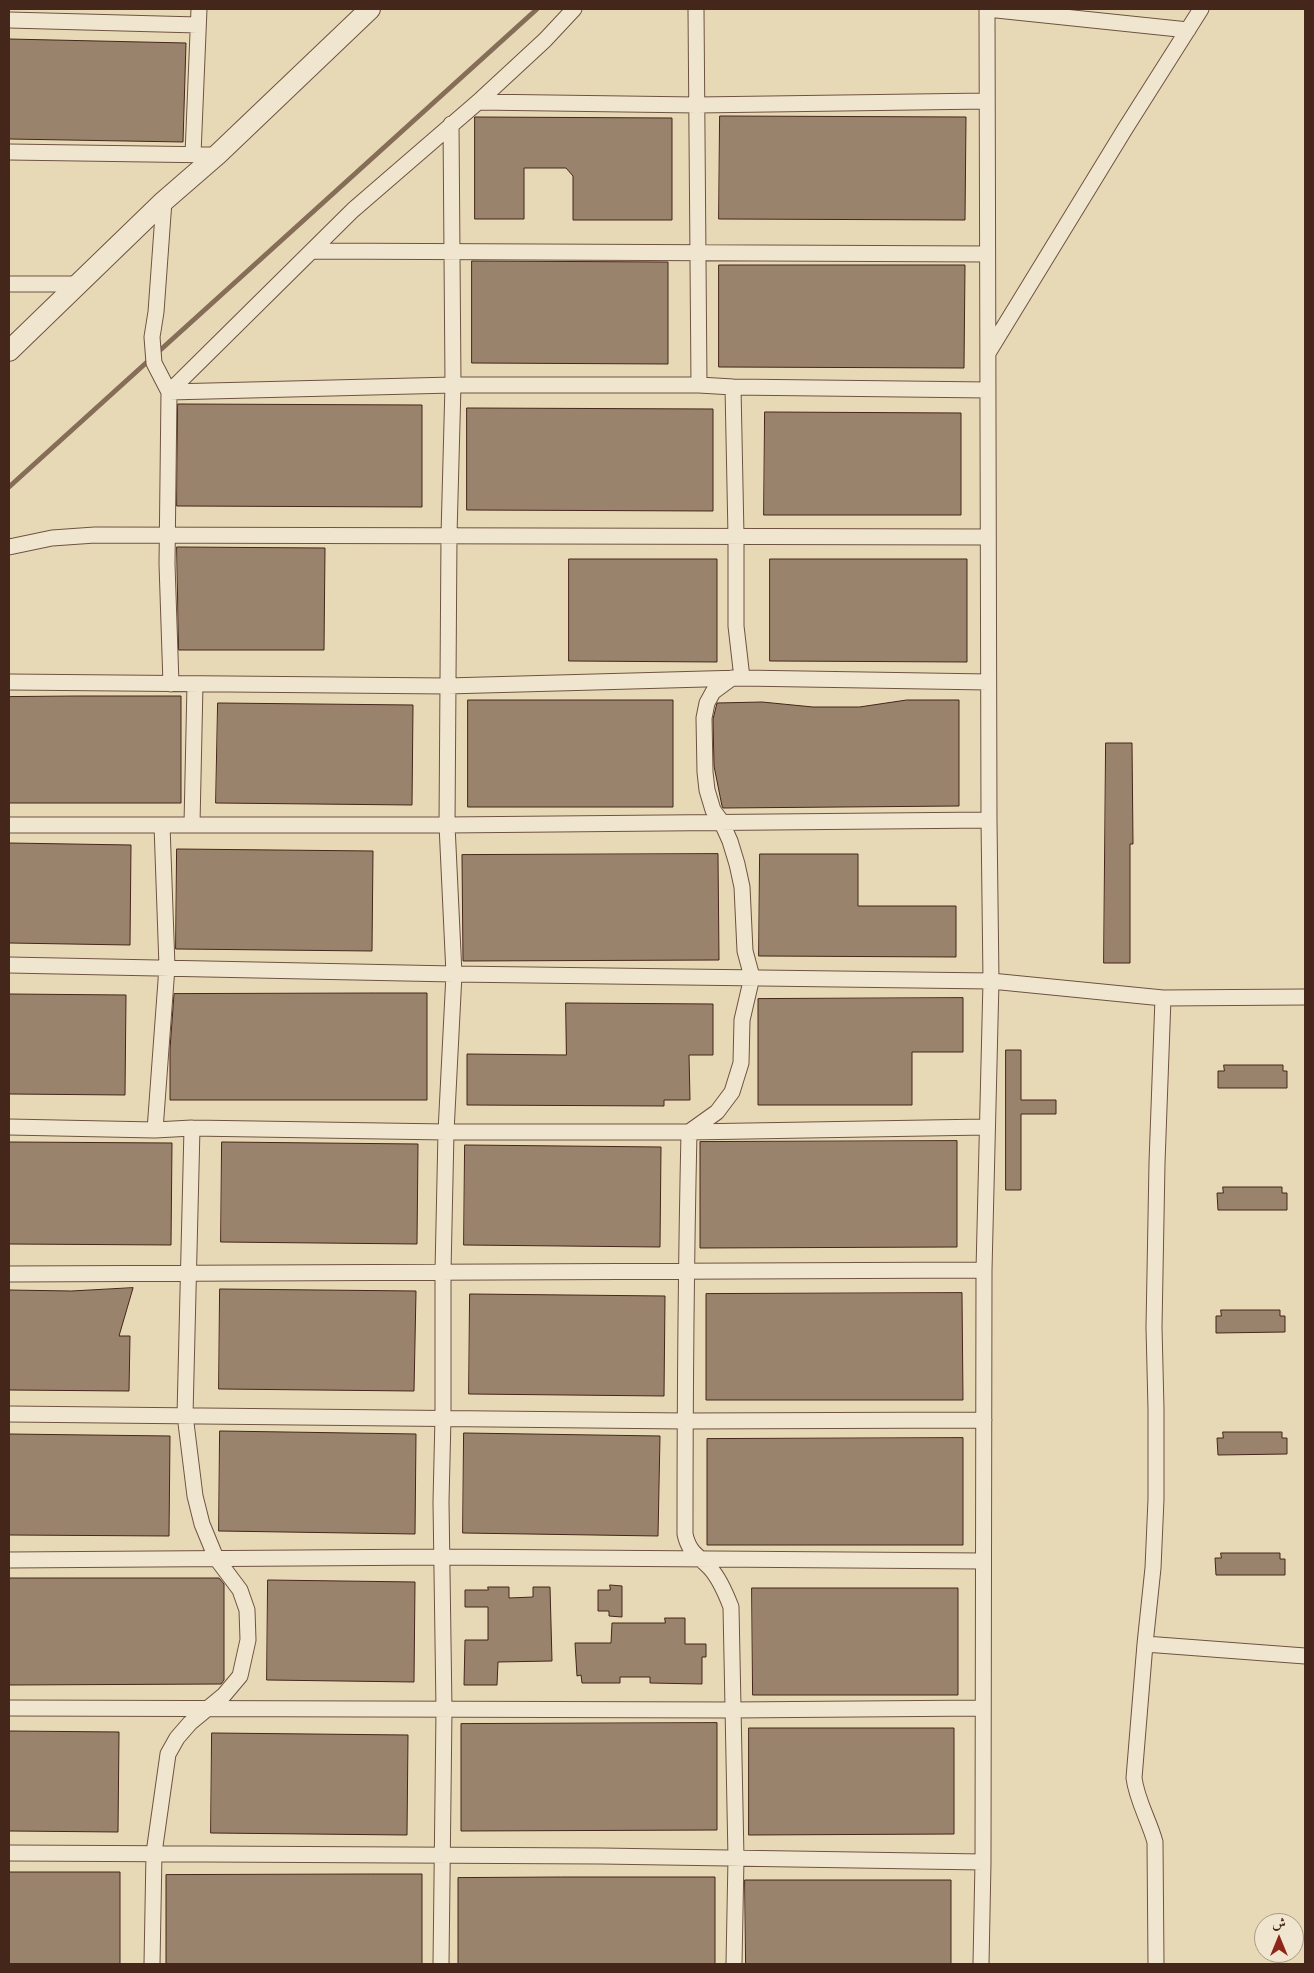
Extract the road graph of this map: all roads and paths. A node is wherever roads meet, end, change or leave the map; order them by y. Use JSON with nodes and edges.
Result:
{"nodes":[{"id":1,"x":199,"y":9,"type":"edge"},
{"id":2,"x":370,"y":9,"type":"edge"},
{"id":3,"x":574,"y":9,"type":"edge"},
{"id":4,"x":696,"y":9,"type":"edge"},
{"id":5,"x":987,"y":9,"type":"edge"},
{"id":6,"x":1201,"y":9,"type":"edge"},
{"id":7,"x":9,"y":20,"type":"edge"},
{"id":8,"x":198,"y":25,"type":"junction"},
{"id":9,"x":1188,"y":30,"type":"junction"},
{"id":10,"x":987,"y":101,"type":"junction"},
{"id":11,"x":478,"y":102,"type":"junction"},
{"id":12,"x":697,"y":105,"type":"junction"},
{"id":13,"x":451,"y":124,"type":"junction"},
{"id":14,"x":9,"y":152,"type":"edge"},
{"id":15,"x":193,"y":154,"type":"junction"},
{"id":16,"x":217,"y":155,"type":"junction"},
{"id":17,"x":164,"y":201,"type":"junction"},
{"id":18,"x":313,"y":251,"type":"junction"},
{"id":19,"x":452,"y":252,"type":"junction"},
{"id":20,"x":698,"y":252,"type":"junction"},
{"id":21,"x":987,"y":254,"type":"junction"},
{"id":22,"x":9,"y":284,"type":"edge"},
{"id":23,"x":80,"y":284,"type":"junction"},
{"id":24,"x":9,"y":351,"type":"edge"},
{"id":25,"x":988,"y":354,"type":"junction"},
{"id":26,"x":453,"y":384,"type":"junction"},
{"id":27,"x":699,"y":385,"type":"junction"},
{"id":28,"x":733,"y":387,"type":"junction"},
{"id":29,"x":988,"y":390,"type":"junction"},
{"id":30,"x":169,"y":392,"type":"junction"},
{"id":31,"x":167,"y":535,"type":"junction"},
{"id":32,"x":449,"y":535,"type":"junction"},
{"id":33,"x":736,"y":536,"type":"junction"},
{"id":34,"x":988,"y":537,"type":"junction"},
{"id":35,"x":9,"y":547,"type":"edge"},
{"id":36,"x":737,"y":678,"type":"junction"},
{"id":37,"x":9,"y":682,"type":"edge"},
{"id":38,"x":988,"y":682,"type":"junction"},
{"id":39,"x":171,"y":684,"type":"junction"},
{"id":40,"x":195,"y":684,"type":"junction"},
{"id":41,"x":447,"y":686,"type":"junction"},
{"id":42,"x":989,"y":820,"type":"junction"},
{"id":43,"x":721,"y":821,"type":"junction"},
{"id":44,"x":192,"y":824,"type":"junction"},
{"id":45,"x":9,"y":825,"type":"edge"},
{"id":46,"x":447,"y":825,"type":"junction"},
{"id":47,"x":162,"y":826,"type":"junction"},
{"id":48,"x":9,"y":964,"type":"edge"},
{"id":49,"x":167,"y":968,"type":"junction"},
{"id":50,"x":454,"y":974,"type":"junction"},
{"id":51,"x":752,"y":977,"type":"junction"},
{"id":52,"x":991,"y":981,"type":"junction"},
{"id":53,"x":1305,"y":997,"type":"edge"},
{"id":54,"x":1163,"y":998,"type":"junction"},
{"id":55,"x":9,"y":1127,"type":"edge"},
{"id":56,"x":986,"y":1127,"type":"junction"},
{"id":57,"x":192,"y":1128,"type":"junction"},
{"id":58,"x":155,"y":1130,"type":"junction"},
{"id":59,"x":446,"y":1132,"type":"junction"},
{"id":60,"x":689,"y":1132,"type":"junction"},
{"id":61,"x":686,"y":1270,"type":"junction"},
{"id":62,"x":984,"y":1270,"type":"junction"},
{"id":63,"x":188,"y":1272,"type":"junction"},
{"id":64,"x":443,"y":1272,"type":"junction"},
{"id":65,"x":9,"y":1274,"type":"edge"},
{"id":66,"x":9,"y":1414,"type":"edge"},
{"id":67,"x":185,"y":1415,"type":"junction"},
{"id":68,"x":443,"y":1417,"type":"junction"},
{"id":69,"x":685,"y":1420,"type":"junction"},
{"id":70,"x":984,"y":1420,"type":"junction"},
{"id":71,"x":442,"y":1557,"type":"junction"},
{"id":72,"x":216,"y":1558,"type":"junction"},
{"id":73,"x":698,"y":1559,"type":"junction"},
{"id":74,"x":9,"y":1560,"type":"edge"},
{"id":75,"x":983,"y":1561,"type":"junction"},
{"id":76,"x":1145,"y":1644,"type":"junction"},
{"id":77,"x":1305,"y":1656,"type":"edge"},
{"id":78,"x":9,"y":1708,"type":"edge"},
{"id":79,"x":983,"y":1708,"type":"junction"},
{"id":80,"x":205,"y":1709,"type":"junction"},
{"id":81,"x":444,"y":1710,"type":"junction"},
{"id":82,"x":732,"y":1710,"type":"junction"},
{"id":83,"x":9,"y":1853,"type":"edge"},
{"id":84,"x":154,"y":1853,"type":"junction"},
{"id":85,"x":442,"y":1855,"type":"junction"},
{"id":86,"x":736,"y":1858,"type":"junction"},
{"id":87,"x":983,"y":1862,"type":"junction"},
{"id":88,"x":152,"y":1964,"type":"edge"},
{"id":89,"x":441,"y":1964,"type":"edge"},
{"id":90,"x":734,"y":1964,"type":"edge"},
{"id":91,"x":981,"y":1964,"type":"edge"},
{"id":92,"x":1156,"y":1964,"type":"edge"}],
"edges":[{"from":1,"to":8,"type":"street"},
{"from":2,"to":16,"type":"street"},
{"from":3,"to":11,"type":"street"},
{"from":4,"to":12,"type":"street"},
{"from":5,"to":9,"type":"street"},
{"from":5,"to":10,"type":"street"},
{"from":6,"to":9,"type":"street"},
{"from":7,"to":8,"type":"street"},
{"from":8,"to":15,"type":"street"},
{"from":9,"to":25,"type":"street"},
{"from":10,"to":12,"type":"street"},
{"from":10,"to":21,"type":"street"},
{"from":11,"to":12,"type":"street"},
{"from":11,"to":13,"type":"street"},
{"from":12,"to":20,"type":"street"},
{"from":13,"to":18,"type":"street"},
{"from":13,"to":19,"type":"street"},
{"from":14,"to":15,"type":"street"},
{"from":15,"to":16,"type":"street"},
{"from":16,"to":17,"type":"street"},
{"from":17,"to":23,"type":"street"},
{"from":17,"to":30,"type":"street"},
{"from":18,"to":19,"type":"street"},
{"from":18,"to":30,"type":"street"},
{"from":19,"to":20,"type":"street"},
{"from":19,"to":26,"type":"street"},
{"from":20,"to":21,"type":"street"},
{"from":20,"to":27,"type":"street"},
{"from":21,"to":25,"type":"street"},
{"from":22,"to":23,"type":"street"},
{"from":23,"to":24,"type":"street"},
{"from":25,"to":29,"type":"street"},
{"from":26,"to":27,"type":"street"},
{"from":26,"to":30,"type":"street"},
{"from":26,"to":32,"type":"street"},
{"from":27,"to":28,"type":"street"},
{"from":28,"to":29,"type":"street"},
{"from":28,"to":33,"type":"street"},
{"from":29,"to":34,"type":"street"},
{"from":30,"to":31,"type":"street"},
{"from":31,"to":32,"type":"street"},
{"from":31,"to":35,"type":"street"},
{"from":31,"to":39,"type":"street"},
{"from":32,"to":33,"type":"street"},
{"from":32,"to":41,"type":"street"},
{"from":33,"to":34,"type":"street"},
{"from":33,"to":36,"type":"street"},
{"from":34,"to":38,"type":"street"},
{"from":36,"to":38,"type":"street"},
{"from":36,"to":41,"type":"street"},
{"from":36,"to":43,"type":"street"},
{"from":37,"to":39,"type":"street"},
{"from":38,"to":42,"type":"street"},
{"from":39,"to":40,"type":"street"},
{"from":40,"to":41,"type":"street"},
{"from":40,"to":44,"type":"street"},
{"from":41,"to":46,"type":"street"},
{"from":42,"to":43,"type":"street"},
{"from":42,"to":52,"type":"street"},
{"from":43,"to":46,"type":"street"},
{"from":43,"to":51,"type":"street"},
{"from":44,"to":46,"type":"street"},
{"from":44,"to":47,"type":"street"},
{"from":45,"to":47,"type":"street"},
{"from":46,"to":50,"type":"street"},
{"from":47,"to":49,"type":"street"},
{"from":48,"to":49,"type":"street"},
{"from":49,"to":50,"type":"street"},
{"from":49,"to":58,"type":"street"},
{"from":50,"to":51,"type":"street"},
{"from":50,"to":59,"type":"street"},
{"from":51,"to":52,"type":"street"},
{"from":51,"to":60,"type":"street"},
{"from":52,"to":54,"type":"street"},
{"from":52,"to":56,"type":"street"},
{"from":53,"to":54,"type":"street"},
{"from":54,"to":76,"type":"street"},
{"from":55,"to":58,"type":"street"},
{"from":56,"to":60,"type":"street"},
{"from":56,"to":62,"type":"street"},
{"from":57,"to":58,"type":"street"},
{"from":57,"to":59,"type":"street"},
{"from":57,"to":63,"type":"street"},
{"from":59,"to":60,"type":"street"},
{"from":59,"to":64,"type":"street"},
{"from":60,"to":61,"type":"street"},
{"from":61,"to":62,"type":"street"},
{"from":61,"to":64,"type":"street"},
{"from":61,"to":69,"type":"street"},
{"from":62,"to":70,"type":"street"},
{"from":63,"to":64,"type":"street"},
{"from":63,"to":65,"type":"street"},
{"from":63,"to":67,"type":"street"},
{"from":64,"to":68,"type":"street"},
{"from":66,"to":67,"type":"street"},
{"from":67,"to":68,"type":"street"},
{"from":67,"to":72,"type":"street"},
{"from":68,"to":69,"type":"street"},
{"from":68,"to":71,"type":"street"},
{"from":69,"to":70,"type":"street"},
{"from":69,"to":73,"type":"street"},
{"from":70,"to":75,"type":"street"},
{"from":71,"to":72,"type":"street"},
{"from":71,"to":73,"type":"street"},
{"from":71,"to":81,"type":"street"},
{"from":72,"to":74,"type":"street"},
{"from":72,"to":80,"type":"street"},
{"from":73,"to":75,"type":"street"},
{"from":73,"to":82,"type":"street"},
{"from":75,"to":79,"type":"street"},
{"from":76,"to":77,"type":"street"},
{"from":76,"to":92,"type":"street"},
{"from":78,"to":80,"type":"street"},
{"from":79,"to":82,"type":"street"},
{"from":79,"to":87,"type":"street"},
{"from":80,"to":81,"type":"street"},
{"from":80,"to":84,"type":"street"},
{"from":81,"to":82,"type":"street"},
{"from":81,"to":85,"type":"street"},
{"from":82,"to":86,"type":"street"},
{"from":83,"to":84,"type":"street"},
{"from":84,"to":85,"type":"street"},
{"from":84,"to":88,"type":"street"},
{"from":85,"to":86,"type":"street"},
{"from":85,"to":89,"type":"street"},
{"from":86,"to":87,"type":"street"},
{"from":86,"to":90,"type":"street"},
{"from":87,"to":91,"type":"street"}]}
